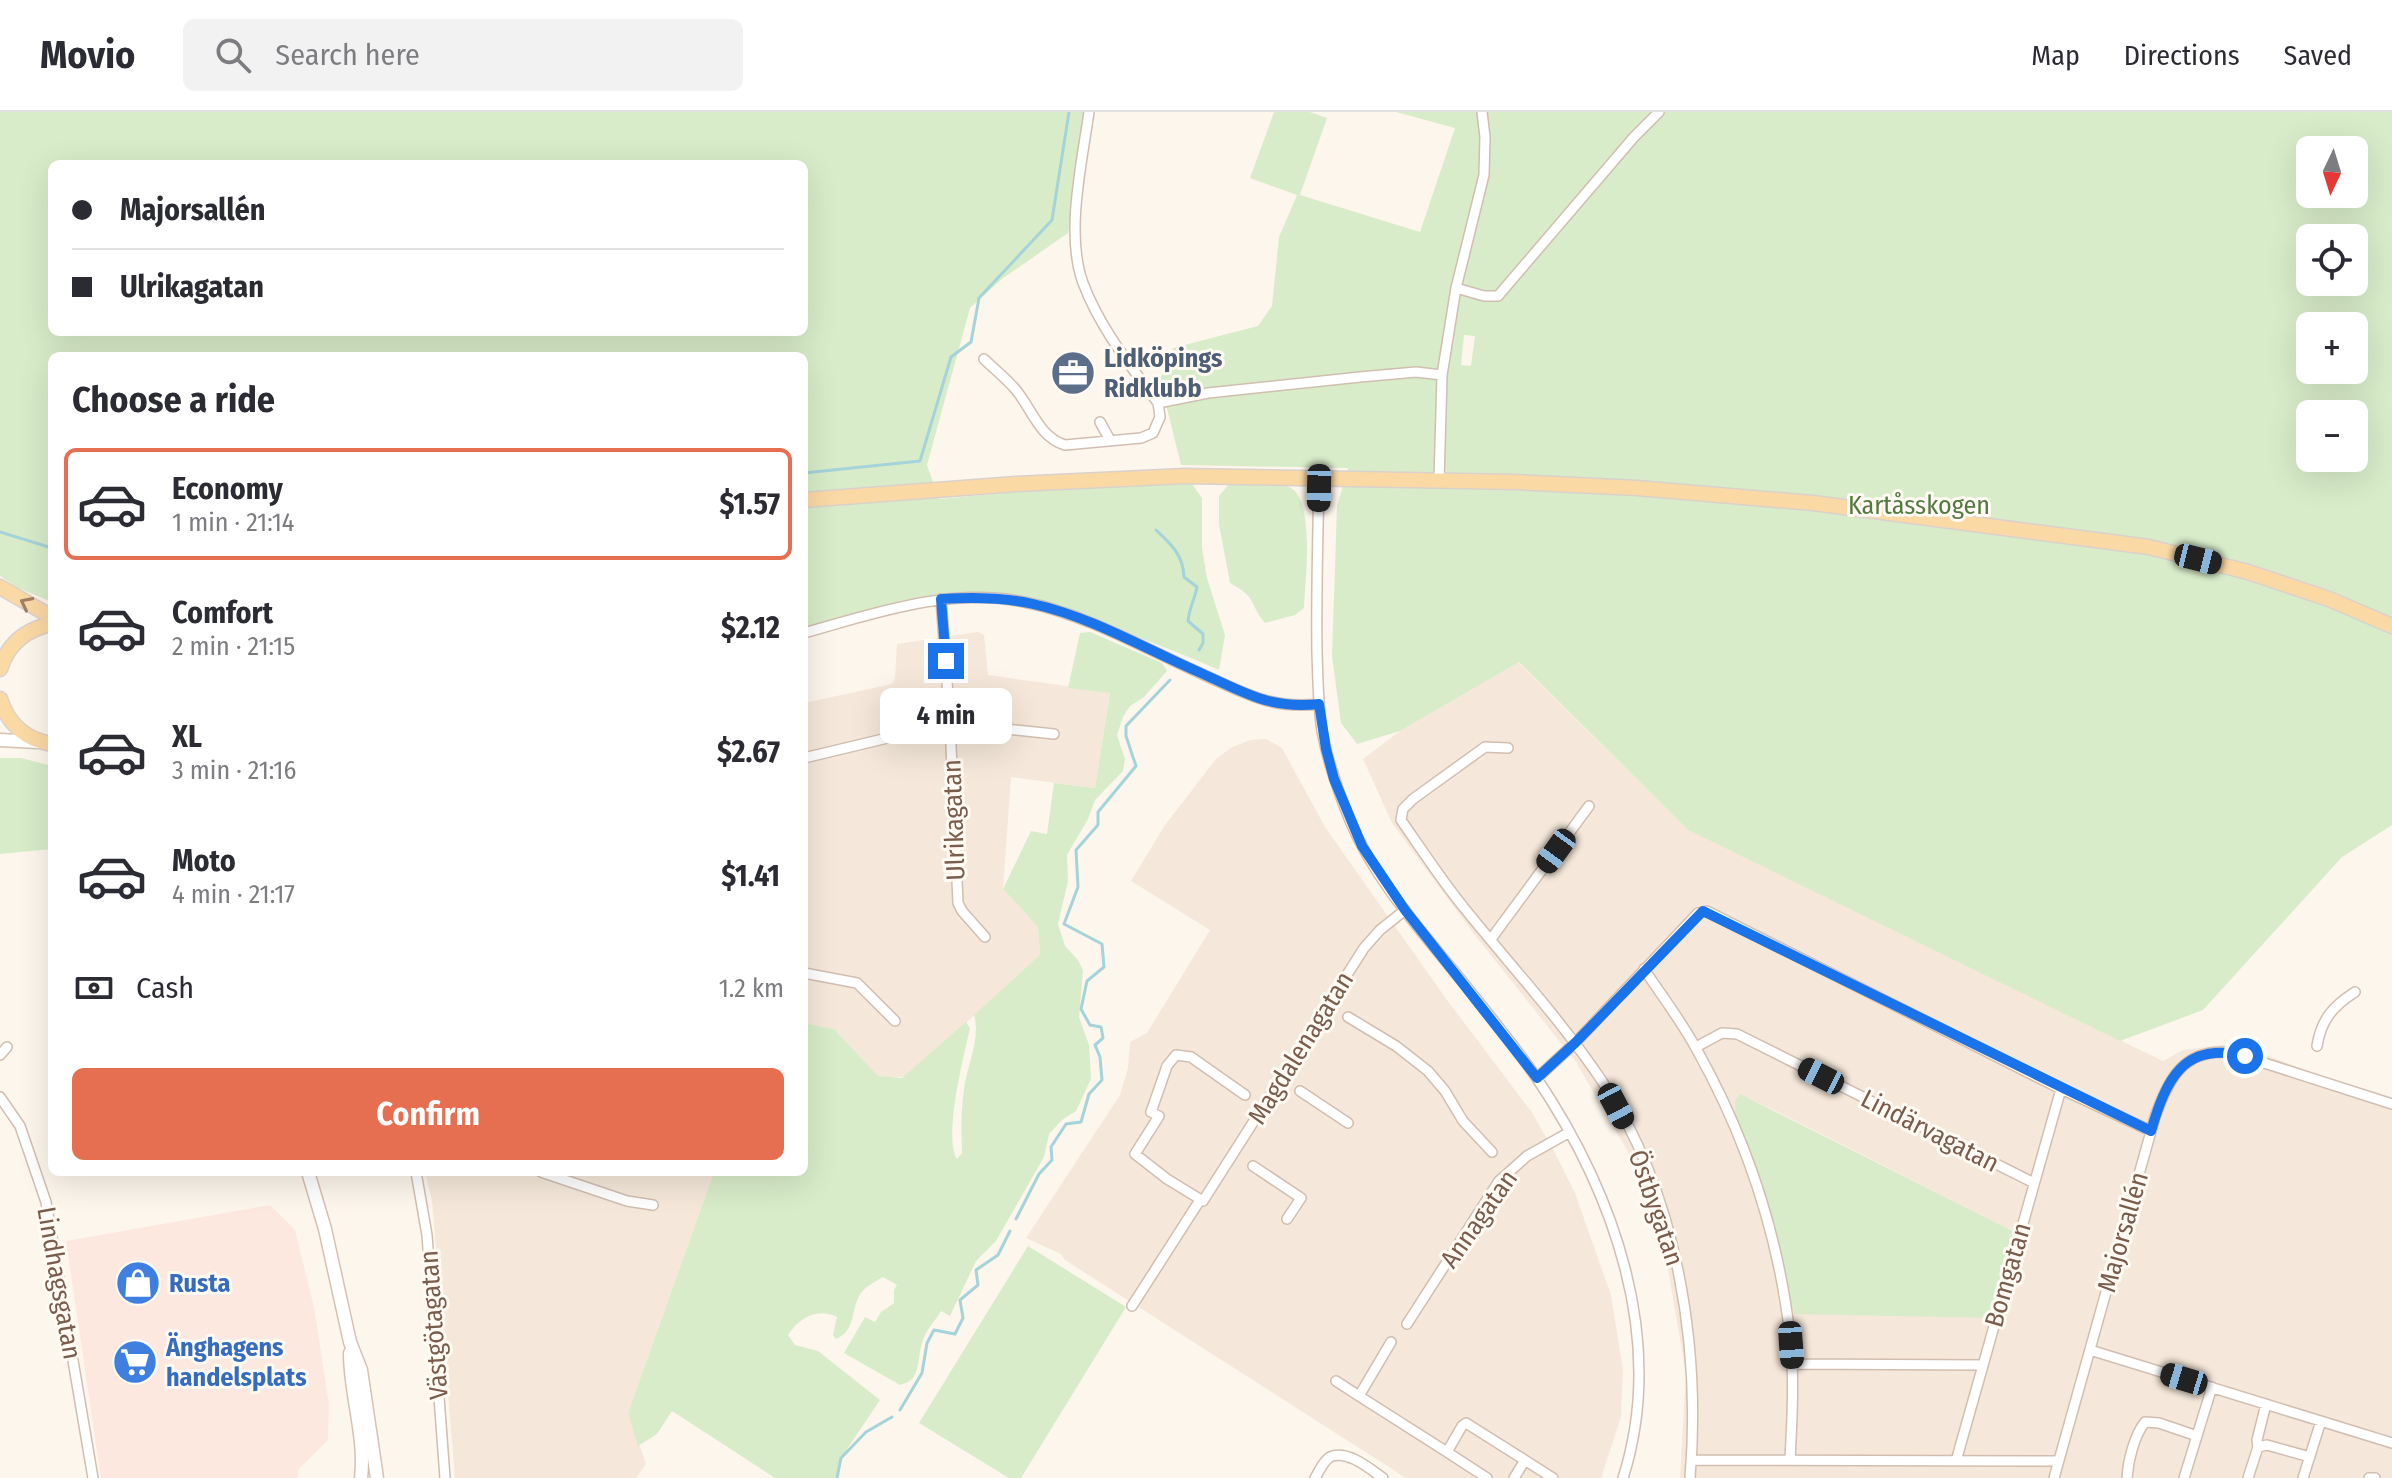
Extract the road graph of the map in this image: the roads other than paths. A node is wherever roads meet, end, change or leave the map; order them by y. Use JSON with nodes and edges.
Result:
{"nodes":[{"id":1,"x":1089,"y":112,"type":"edge"},
{"id":2,"x":1482,"y":112,"type":"edge"},
{"id":3,"x":1659,"y":112,"type":"edge"},
{"id":4,"x":1456,"y":288,"type":"junction"},
{"id":5,"x":984,"y":359,"type":"dead end"},
{"id":6,"x":1442,"y":375,"type":"junction"},
{"id":7,"x":1158,"y":403,"type":"junction"},
{"id":8,"x":1100,"y":422,"type":"dead end"},
{"id":9,"x":1110,"y":440,"type":"junction"},
{"id":10,"x":1319,"y":477,"type":"junction"},
{"id":11,"x":1439,"y":481,"type":"junction"},
{"id":12,"x":808,"y":500,"type":"edge"},
{"id":13,"x":0,"y":587,"type":"edge"},
{"id":14,"x":941,"y":599,"type":"junction"},
{"id":15,"x":48,"y":615,"type":"edge"},
{"id":16,"x":48,"y":625,"type":"edge"},
{"id":17,"x":2392,"y":626,"type":"edge"},
{"id":18,"x":808,"y":632,"type":"edge"},
{"id":19,"x":0,"y":669,"type":"edge"},
{"id":20,"x":0,"y":699,"type":"edge"},
{"id":21,"x":1319,"y":704,"type":"junction"},
{"id":22,"x":950,"y":723,"type":"junction"},
{"id":23,"x":1054,"y":734,"type":"dead end"},
{"id":24,"x":0,"y":740,"type":"edge"},
{"id":25,"x":46,"y":743,"type":"edge"},
{"id":26,"x":1508,"y":748,"type":"dead end"},
{"id":27,"x":808,"y":757,"type":"edge"},
{"id":28,"x":1589,"y":806,"type":"dead end"},
{"id":29,"x":1405,"y":910,"type":"junction"},
{"id":30,"x":985,"y":937,"type":"dead end"},
{"id":31,"x":1491,"y":939,"type":"junction"},
{"id":32,"x":1644,"y":969,"type":"junction"},
{"id":33,"x":808,"y":974,"type":"edge"},
{"id":34,"x":2355,"y":992,"type":"dead end"},
{"id":35,"x":1348,"y":1017,"type":"dead end"},
{"id":36,"x":895,"y":1021,"type":"dead end"},
{"id":37,"x":1575,"y":1043,"type":"junction"},
{"id":38,"x":2317,"y":1046,"type":"dead end"},
{"id":39,"x":1696,"y":1047,"type":"junction"},
{"id":40,"x":1537,"y":1078,"type":"junction"},
{"id":41,"x":2061,"y":1089,"type":"junction"},
{"id":42,"x":1300,"y":1091,"type":"dead end"},
{"id":43,"x":1245,"y":1095,"type":"dead end"},
{"id":44,"x":0,"y":1097,"type":"edge"},
{"id":45,"x":2392,"y":1104,"type":"edge"},
{"id":46,"x":1348,"y":1123,"type":"dead end"},
{"id":47,"x":2151,"y":1131,"type":"junction"},
{"id":48,"x":1568,"y":1133,"type":"junction"},
{"id":49,"x":1492,"y":1152,"type":"dead end"},
{"id":50,"x":1253,"y":1166,"type":"dead end"},
{"id":51,"x":309,"y":1176,"type":"edge"},
{"id":52,"x":417,"y":1176,"type":"edge"},
{"id":53,"x":553,"y":1176,"type":"edge"},
{"id":54,"x":2034,"y":1183,"type":"junction"},
{"id":55,"x":1204,"y":1197,"type":"junction"},
{"id":56,"x":653,"y":1205,"type":"dead end"},
{"id":57,"x":1287,"y":1219,"type":"dead end"},
{"id":58,"x":1132,"y":1306,"type":"dead end"},
{"id":59,"x":1407,"y":1324,"type":"dead end"},
{"id":60,"x":350,"y":1342,"type":"junction"},
{"id":61,"x":1391,"y":1342,"type":"dead end"},
{"id":62,"x":2090,"y":1350,"type":"junction"},
{"id":63,"x":1792,"y":1364,"type":"junction"},
{"id":64,"x":1983,"y":1365,"type":"junction"},
{"id":65,"x":1336,"y":1381,"type":"dead end"},
{"id":66,"x":2212,"y":1387,"type":"junction"},
{"id":67,"x":1359,"y":1396,"type":"junction"},
{"id":68,"x":2266,"y":1404,"type":"junction"},
{"id":69,"x":2321,"y":1421,"type":"junction"},
{"id":70,"x":2197,"y":1436,"type":"junction"},
{"id":71,"x":2392,"y":1443,"type":"edge"},
{"id":72,"x":2258,"y":1447,"type":"junction"},
{"id":73,"x":1447,"y":1452,"type":"junction"},
{"id":74,"x":2310,"y":1457,"type":"junction"},
{"id":75,"x":1525,"y":1460,"type":"junction"},
{"id":76,"x":1691,"y":1460,"type":"junction"},
{"id":77,"x":1790,"y":1460,"type":"junction"},
{"id":78,"x":1956,"y":1461,"type":"junction"},
{"id":79,"x":2058,"y":1461,"type":"junction"},
{"id":80,"x":93,"y":1478,"type":"edge"},
{"id":81,"x":361,"y":1478,"type":"edge"},
{"id":82,"x":377,"y":1478,"type":"edge"},
{"id":83,"x":445,"y":1478,"type":"edge"},
{"id":84,"x":1315,"y":1478,"type":"edge"},
{"id":85,"x":1383,"y":1478,"type":"edge"},
{"id":86,"x":1487,"y":1478,"type":"edge"},
{"id":87,"x":1514,"y":1478,"type":"edge"},
{"id":88,"x":1553,"y":1478,"type":"edge"},
{"id":89,"x":1623,"y":1478,"type":"edge"},
{"id":90,"x":1690,"y":1478,"type":"edge"},
{"id":91,"x":2054,"y":1478,"type":"edge"},
{"id":92,"x":2127,"y":1478,"type":"edge"},
{"id":93,"x":2184,"y":1478,"type":"edge"},
{"id":94,"x":2248,"y":1478,"type":"edge"},
{"id":95,"x":2303,"y":1478,"type":"edge"},
{"id":96,"x":2369,"y":1478,"type":"edge"},
{"id":97,"x":2375,"y":1478,"type":"edge"}],
"edges":[{"from":1,"to":7,"type":"street"},
{"from":2,"to":4,"type":"street"},
{"from":3,"to":4,"type":"street"},
{"from":4,"to":6,"type":"street"},
{"from":5,"to":9,"type":"street"},
{"from":6,"to":7,"type":"street"},
{"from":6,"to":11,"type":"street"},
{"from":7,"to":9,"type":"street"},
{"from":8,"to":9,"type":"street"},
{"from":10,"to":11,"type":"main road"},
{"from":10,"to":12,"type":"main road"},
{"from":10,"to":21,"type":"street"},
{"from":11,"to":17,"type":"main road"},
{"from":15,"to":13,"type":"main road","one_way":true},
{"from":14,"to":18,"type":"street"},
{"from":14,"to":21,"type":"street"},
{"from":14,"to":22,"type":"street","name":"Ulrikagatan"},
{"from":16,"to":19,"type":"main road"},
{"from":20,"to":25,"type":"main road"},
{"from":21,"to":29,"type":"street"},
{"from":22,"to":23,"type":"street"},
{"from":22,"to":27,"type":"street"},
{"from":22,"to":30,"type":"street","name":"Ulrikagatan"},
{"from":24,"to":25,"type":"main road"},
{"from":26,"to":31,"type":"street","name":"Östbygatan"},
{"from":28,"to":31,"type":"street"},
{"from":29,"to":40,"type":"street"},
{"from":29,"to":55,"type":"street","name":"Magdalenagatan"},
{"from":31,"to":37,"type":"street","name":"Östbygatan"},
{"from":32,"to":37,"type":"street"},
{"from":32,"to":39,"type":"street"},
{"from":32,"to":41,"type":"street"},
{"from":33,"to":36,"type":"street"},
{"from":34,"to":38,"type":"street"},
{"from":35,"to":49,"type":"street"},
{"from":37,"to":40,"type":"street"},
{"from":37,"to":76,"type":"street","name":"Östbygatan"},
{"from":39,"to":54,"type":"street","name":"Lindärvagatan"},
{"from":39,"to":63,"type":"street"},
{"from":40,"to":48,"type":"street"},
{"from":41,"to":47,"type":"street"},
{"from":41,"to":54,"type":"street","name":"Bomgatan"},
{"from":42,"to":46,"type":"street"},
{"from":43,"to":55,"type":"street"},
{"from":44,"to":80,"type":"street","name":"Lindhagsgatan"},
{"from":45,"to":47,"type":"street","name":"Majorsallén"},
{"from":47,"to":62,"type":"street","name":"Majorsallén"},
{"from":48,"to":59,"type":"street","name":"Annagatan"},
{"from":48,"to":89,"type":"street"},
{"from":50,"to":57,"type":"street"},
{"from":51,"to":60,"type":"main road"},
{"from":52,"to":83,"type":"street","name":"Västgötagatan"},
{"from":53,"to":56,"type":"street"},
{"from":54,"to":64,"type":"street","name":"Bomgatan"},
{"from":55,"to":58,"type":"street","name":"Magdalenagatan"},
{"from":60,"to":81,"type":"main road"},
{"from":60,"to":82,"type":"main road"},
{"from":61,"to":67,"type":"street"},
{"from":62,"to":66,"type":"street"},
{"from":62,"to":79,"type":"street","name":"Majorsallén"},
{"from":63,"to":64,"type":"street"},
{"from":63,"to":77,"type":"street"},
{"from":64,"to":78,"type":"street","name":"Bomgatan"},
{"from":65,"to":67,"type":"street"},
{"from":66,"to":68,"type":"street"},
{"from":66,"to":70,"type":"street"},
{"from":67,"to":73,"type":"street"},
{"from":68,"to":69,"type":"street"},
{"from":68,"to":72,"type":"street"},
{"from":69,"to":71,"type":"street"},
{"from":69,"to":74,"type":"street"},
{"from":70,"to":92,"type":"street"},
{"from":70,"to":93,"type":"street"},
{"from":72,"to":74,"type":"street"},
{"from":72,"to":94,"type":"street"},
{"from":73,"to":75,"type":"street"},
{"from":73,"to":86,"type":"street"},
{"from":74,"to":95,"type":"street"},
{"from":75,"to":87,"type":"street"},
{"from":75,"to":88,"type":"street"},
{"from":76,"to":77,"type":"street"},
{"from":76,"to":90,"type":"street","name":"Östbygatan"},
{"from":77,"to":78,"type":"street"},
{"from":78,"to":79,"type":"street"},
{"from":79,"to":91,"type":"street","name":"Majorsallén"},
{"from":84,"to":85,"type":"street"},
{"from":96,"to":97,"type":"street"}]}
